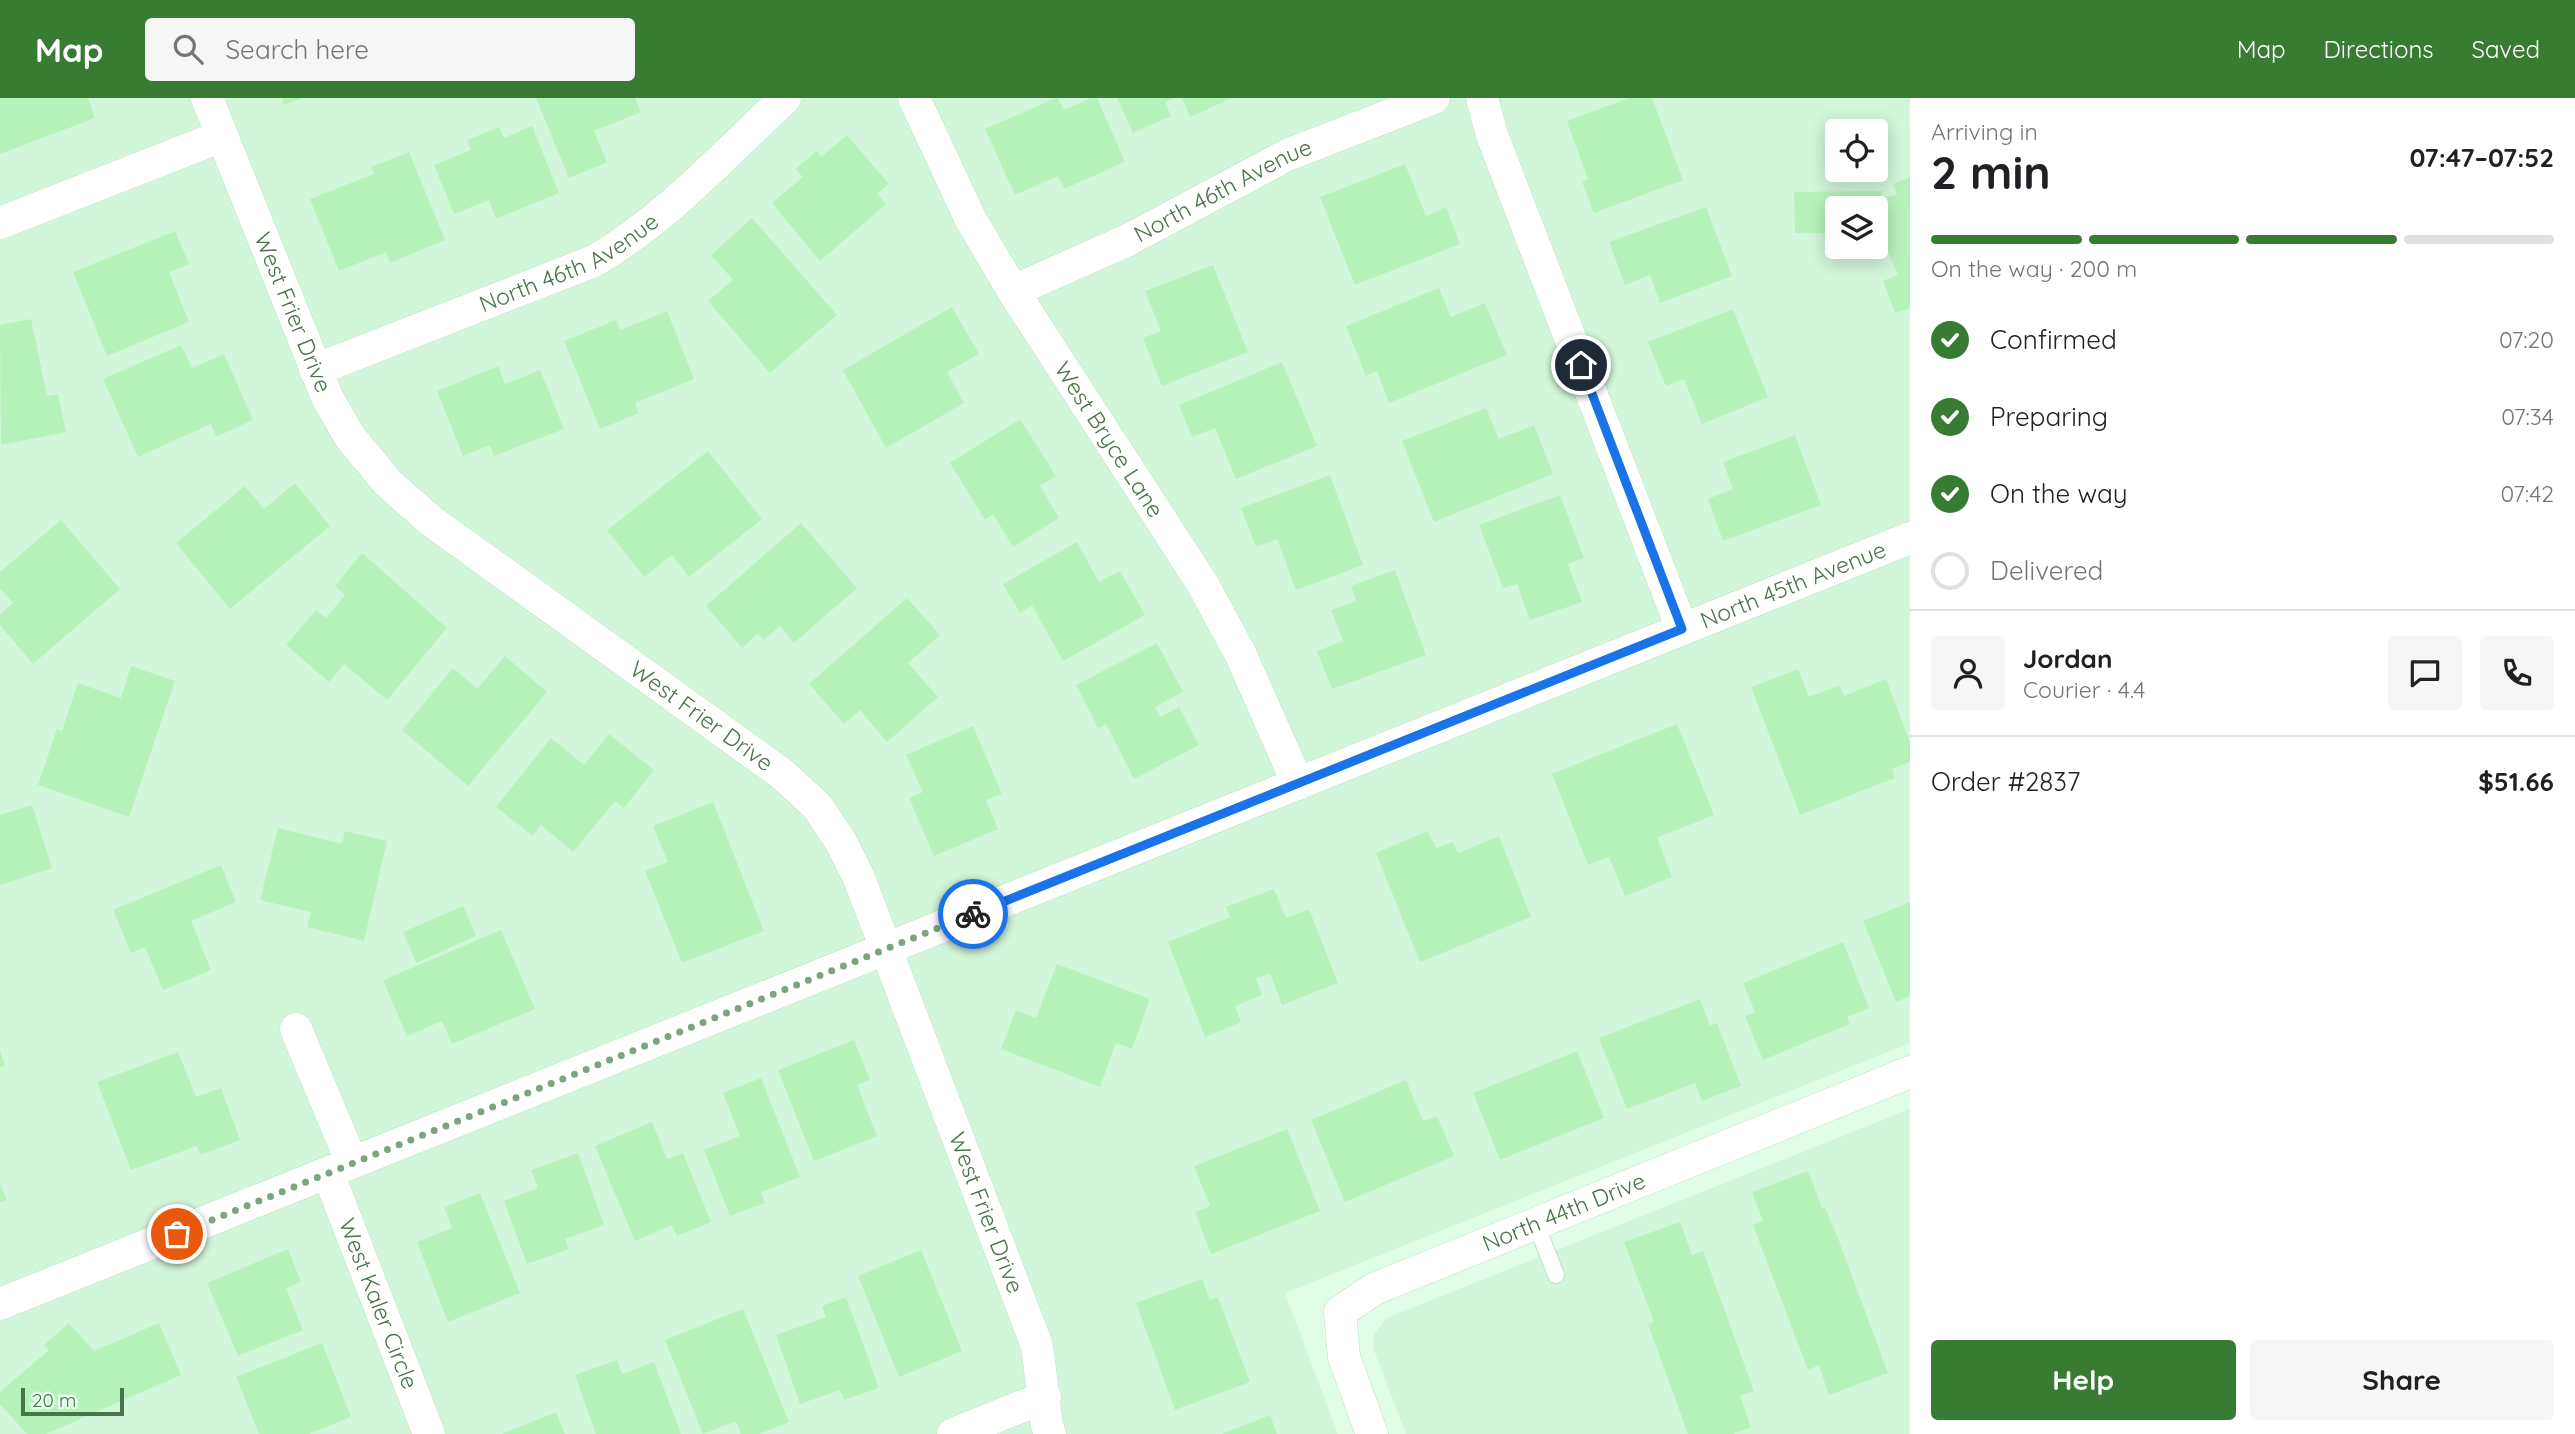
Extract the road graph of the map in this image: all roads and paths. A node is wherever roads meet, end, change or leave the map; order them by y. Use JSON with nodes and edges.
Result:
{"nodes":[{"id":1,"x":207,"y":98,"type":"edge"},
{"id":2,"x":785,"y":98,"type":"edge"},
{"id":3,"x":914,"y":98,"type":"edge"},
{"id":4,"x":1434,"y":98,"type":"edge"},
{"id":5,"x":1482,"y":98,"type":"edge"},
{"id":6,"x":222,"y":136,"type":"junction"},
{"id":7,"x":0,"y":223,"type":"edge"},
{"id":8,"x":1013,"y":291,"type":"junction"},
{"id":9,"x":316,"y":370,"type":"junction"},
{"id":10,"x":1910,"y":538,"type":"edge"},
{"id":11,"x":1682,"y":629,"type":"junction"},
{"id":12,"x":1298,"y":783,"type":"junction"},
{"id":13,"x":886,"y":950,"type":"junction"},
{"id":14,"x":296,"y":1029,"type":"dead end"},
{"id":15,"x":1910,"y":1072,"type":"edge"},
{"id":16,"x":340,"y":1168,"type":"junction"},
{"id":17,"x":1536,"y":1224,"type":"junction"},
{"id":18,"x":1556,"y":1275,"type":"dead end"},
{"id":19,"x":0,"y":1304,"type":"edge"},
{"id":20,"x":1045,"y":1397,"type":"junction"},
{"id":21,"x":429,"y":1434,"type":"edge"},
{"id":22,"x":953,"y":1434,"type":"edge"},
{"id":23,"x":1050,"y":1434,"type":"edge"},
{"id":24,"x":1372,"y":1434,"type":"edge"}],
"edges":[{"from":1,"to":6,"type":"street","name":"West Frier Drive"},
{"from":2,"to":9,"type":"street","name":"North 46th Avenue"},
{"from":3,"to":8,"type":"street","name":"West Bryce Lane"},
{"from":4,"to":8,"type":"street","name":"North 46th Avenue"},
{"from":5,"to":11,"type":"street"},
{"from":6,"to":7,"type":"street"},
{"from":6,"to":9,"type":"street","name":"West Frier Drive"},
{"from":8,"to":12,"type":"street","name":"West Bryce Lane"},
{"from":9,"to":13,"type":"street","name":"West Frier Drive"},
{"from":10,"to":11,"type":"street","name":"North 45th Avenue"},
{"from":11,"to":12,"type":"street","name":"North 45th Avenue"},
{"from":12,"to":13,"type":"street","name":"North 45th Avenue"},
{"from":13,"to":16,"type":"street","name":"North 45th Avenue"},
{"from":13,"to":20,"type":"street","name":"West Frier Drive"},
{"from":14,"to":16,"type":"street","name":"West Kaler Circle"},
{"from":15,"to":17,"type":"street","name":"North 44th Drive"},
{"from":16,"to":19,"type":"street","name":"North 45th Avenue"},
{"from":16,"to":21,"type":"street","name":"West Kaler Circle"},
{"from":17,"to":18,"type":"lane"},
{"from":17,"to":24,"type":"street","name":"North 44th Drive"},
{"from":20,"to":22,"type":"street"},
{"from":20,"to":23,"type":"street","name":"West Frier Drive"}]}
